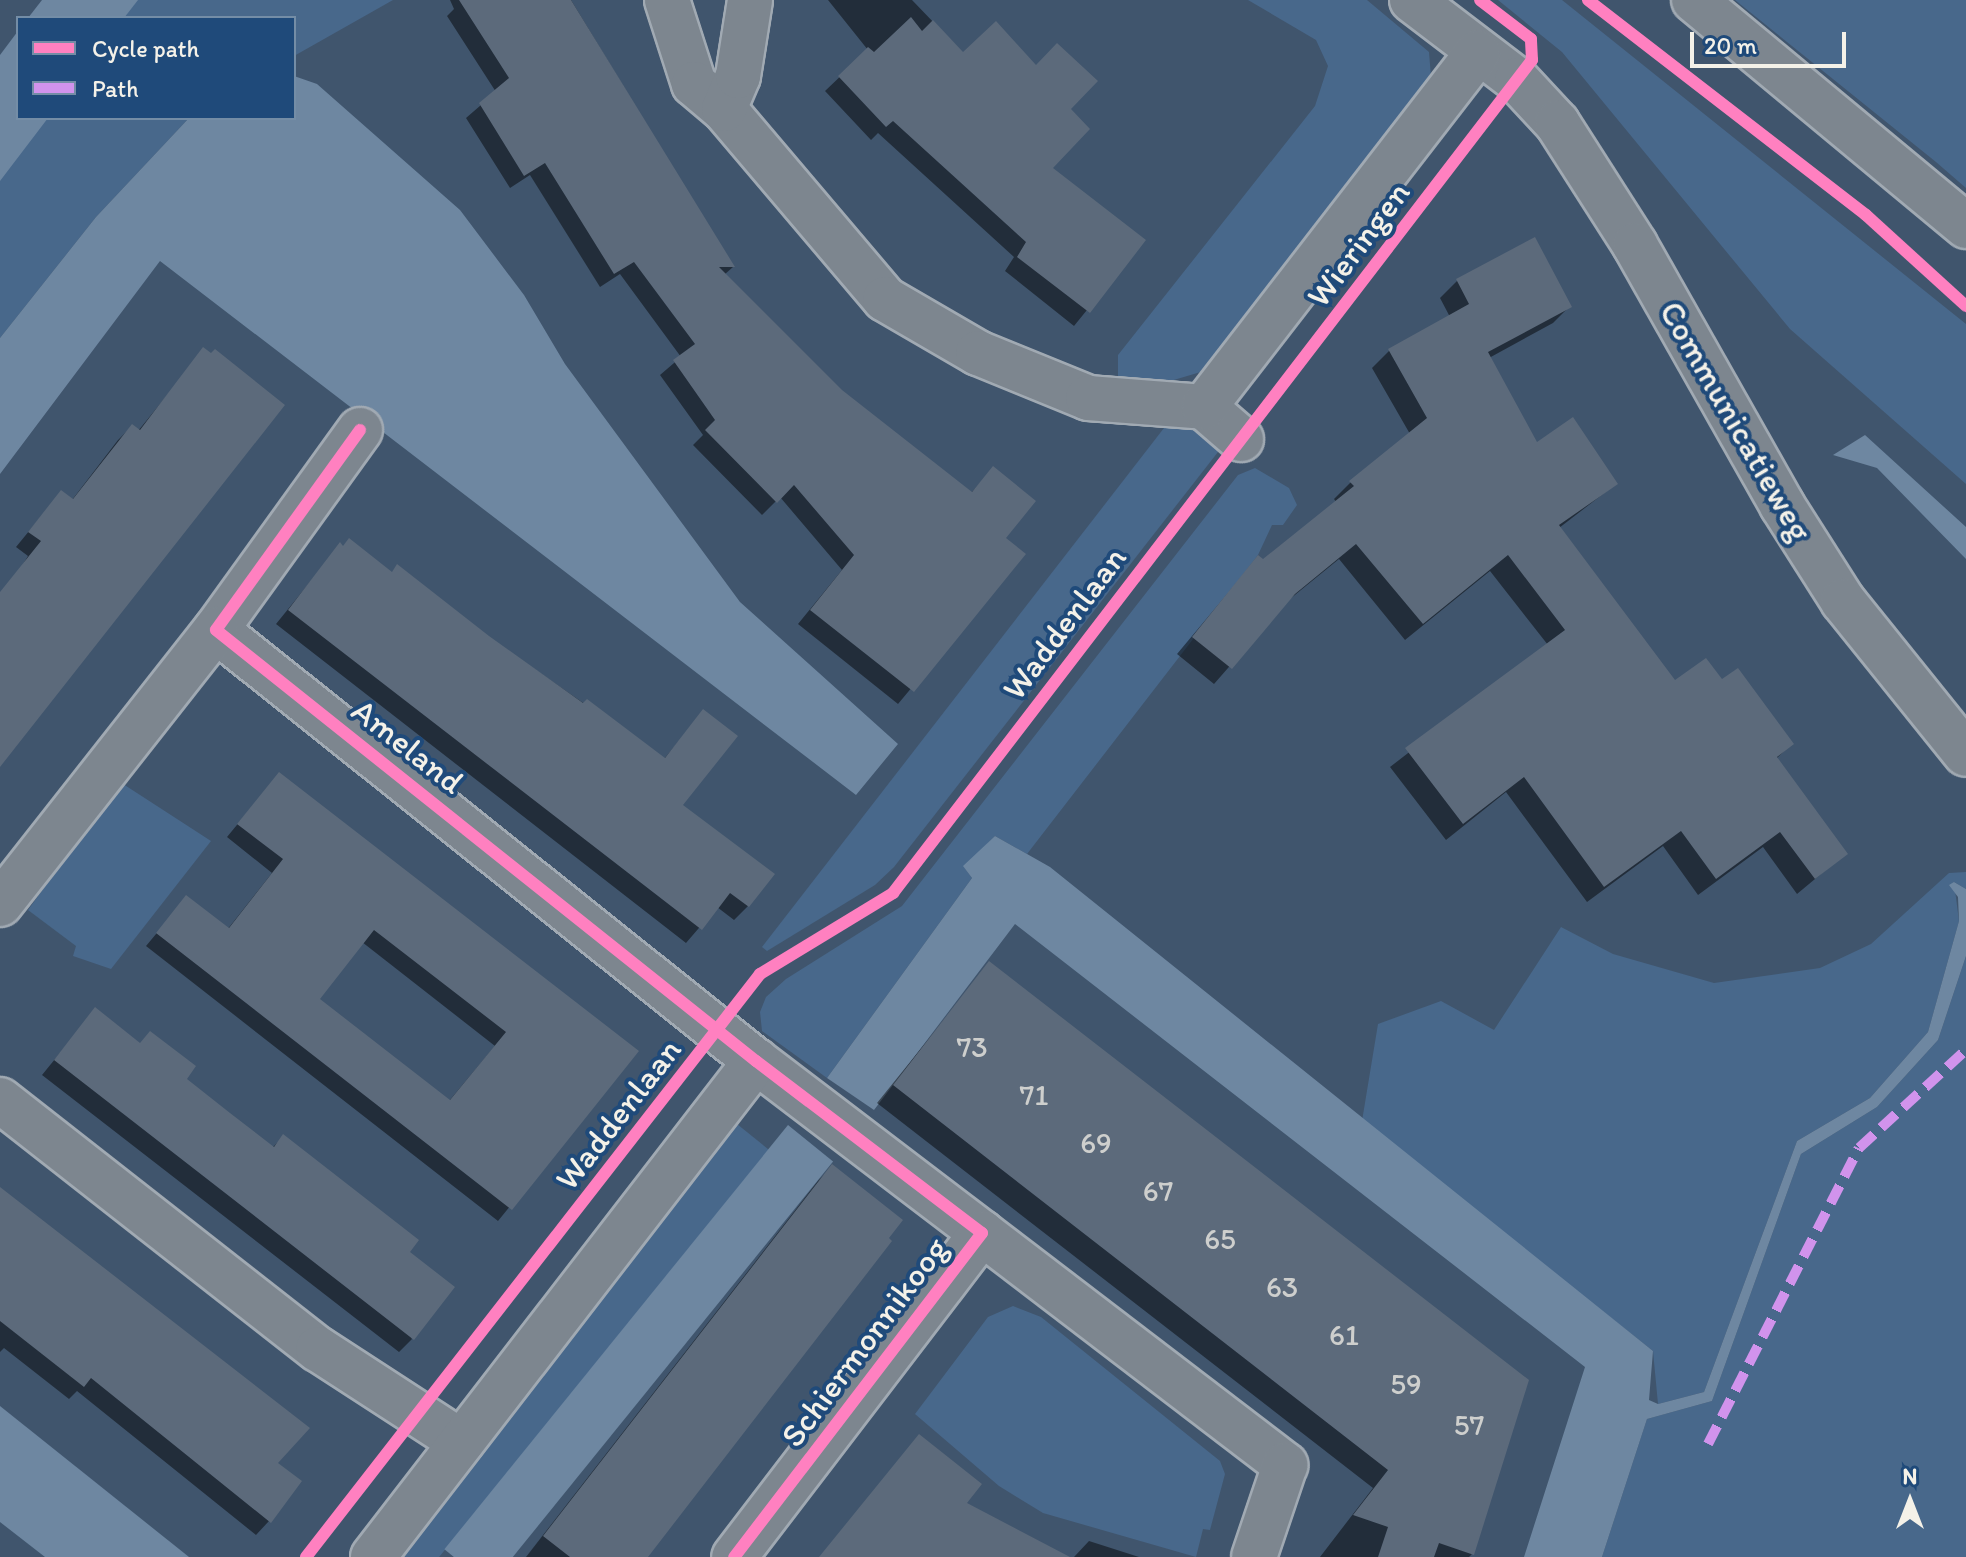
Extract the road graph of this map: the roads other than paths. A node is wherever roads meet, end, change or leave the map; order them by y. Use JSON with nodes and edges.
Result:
{"nodes":[{"id":1,"x":667,"y":0,"type":"edge"},
{"id":2,"x":750,"y":0,"type":"edge"},
{"id":3,"x":1412,"y":0,"type":"edge"},
{"id":4,"x":1694,"y":0,"type":"edge"},
{"id":5,"x":1478,"y":52,"type":"junction"},
{"id":6,"x":724,"y":109,"type":"junction"},
{"id":7,"x":1966,"y":226,"type":"edge"},
{"id":8,"x":1204,"y":407,"type":"junction"},
{"id":9,"x":360,"y":430,"type":"dead end"},
{"id":10,"x":1241,"y":439,"type":"dead end"},
{"id":11,"x":216,"y":630,"type":"junction"},
{"id":12,"x":1966,"y":754,"type":"edge"},
{"id":13,"x":0,"y":904,"type":"edge"},
{"id":14,"x":756,"y":1061,"type":"junction"},
{"id":15,"x":0,"y":1100,"type":"edge"},
{"id":16,"x":982,"y":1233,"type":"junction"},
{"id":17,"x":461,"y":1442,"type":"junction"},
{"id":18,"x":373,"y":1557,"type":"edge"},
{"id":19,"x":734,"y":1557,"type":"edge"},
{"id":20,"x":1254,"y":1557,"type":"edge"}],
"edges":[{"from":1,"to":6,"type":"street"},
{"from":2,"to":6,"type":"street"},
{"from":3,"to":5,"type":"street","name":"Communicatieweg"},
{"from":4,"to":7,"type":"street"},
{"from":5,"to":8,"type":"street","name":"Wieringen"},
{"from":5,"to":12,"type":"street","name":"Communicatieweg"},
{"from":6,"to":8,"type":"street"},
{"from":8,"to":10,"type":"street"},
{"from":9,"to":11,"type":"street"},
{"from":11,"to":13,"type":"street"},
{"from":11,"to":14,"type":"street","name":"Ameland"},
{"from":14,"to":16,"type":"street","name":"Schiermonnikoog"},
{"from":14,"to":17,"type":"street"},
{"from":15,"to":17,"type":"street"},
{"from":16,"to":19,"type":"street","name":"Schiermonnikoog"},
{"from":16,"to":20,"type":"street","name":"Schiermonnikoog"},
{"from":17,"to":18,"type":"street"}]}
